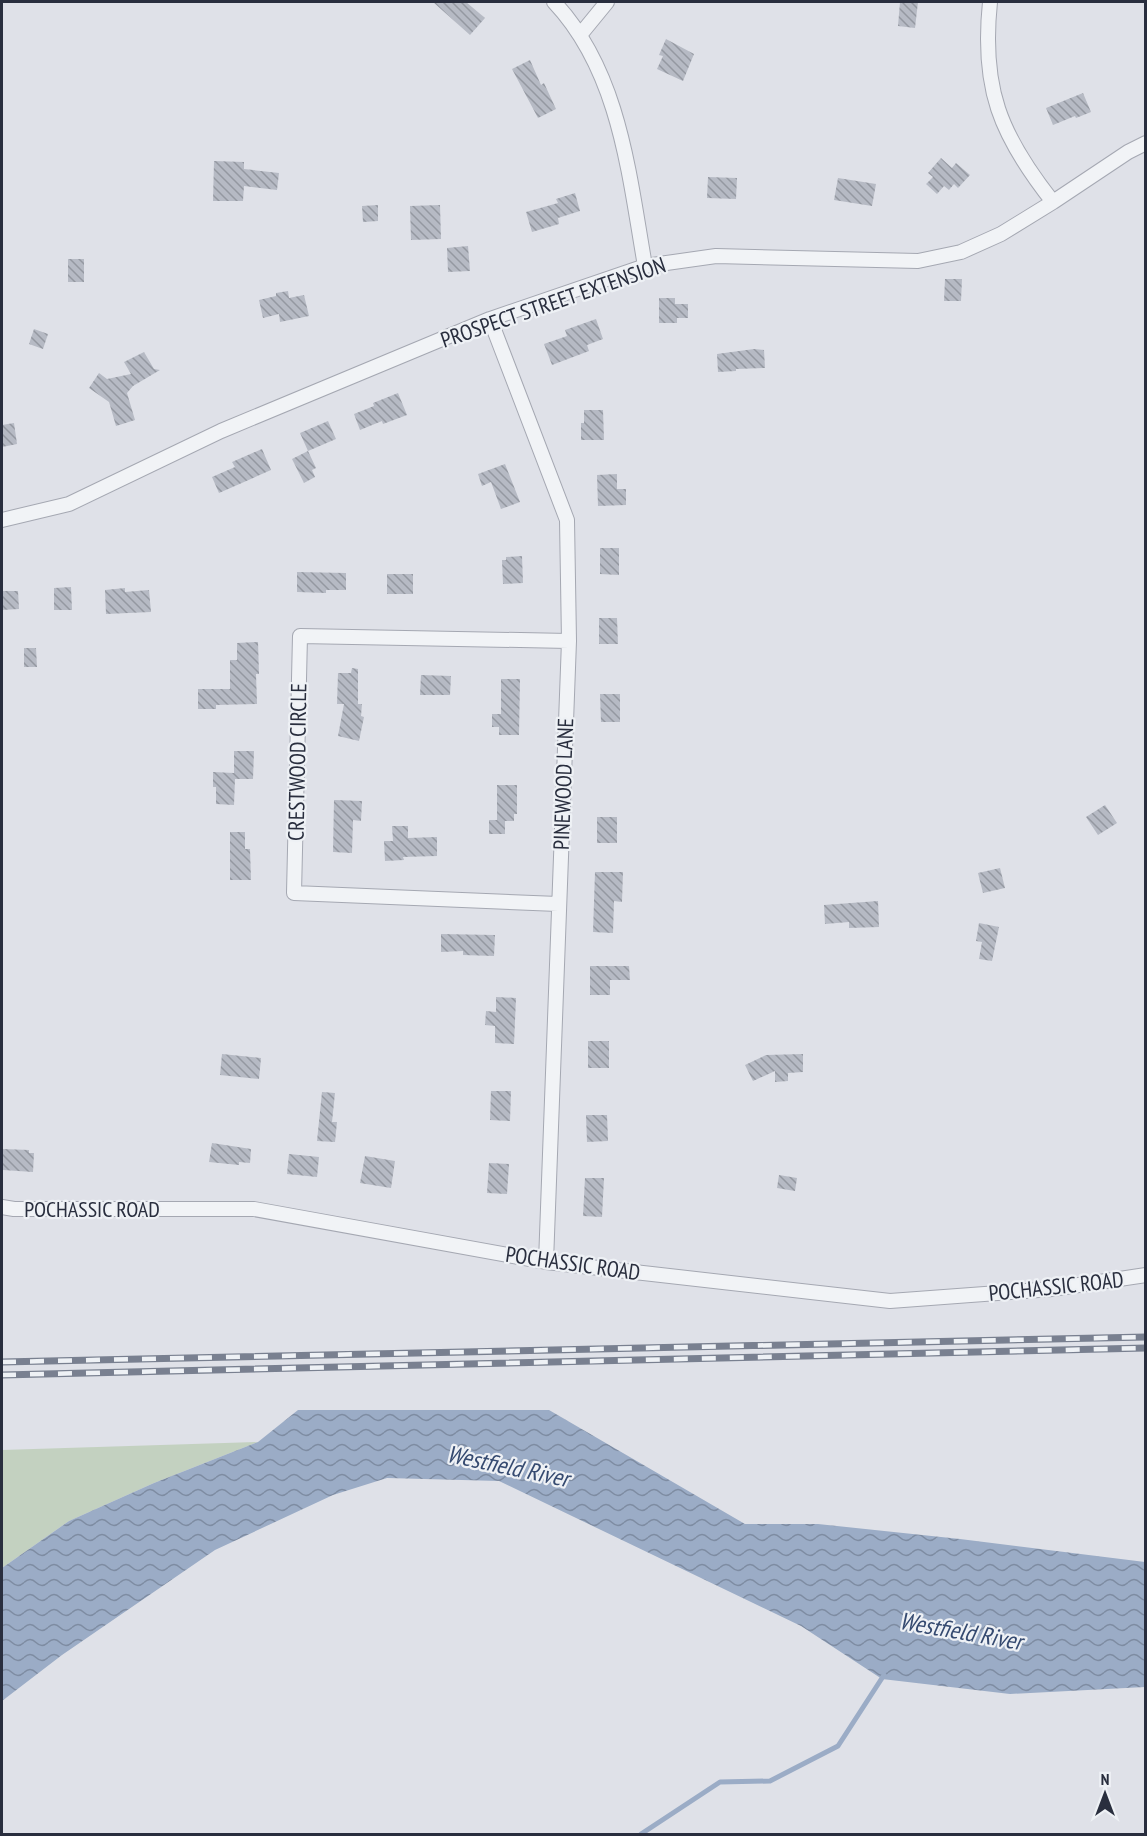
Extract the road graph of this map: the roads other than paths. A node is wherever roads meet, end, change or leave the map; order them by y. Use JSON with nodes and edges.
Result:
{"nodes":[{"id":1,"x":554,"y":2,"type":"edge"},
{"id":2,"x":607,"y":2,"type":"edge"},
{"id":3,"x":990,"y":2,"type":"edge"},
{"id":4,"x":580,"y":35,"type":"junction"},
{"id":5,"x":1146,"y":143,"type":"edge"},
{"id":6,"x":1053,"y":202,"type":"junction"},
{"id":7,"x":645,"y":266,"type":"junction"},
{"id":8,"x":490,"y":319,"type":"junction"},
{"id":9,"x":2,"y":520,"type":"edge"},
{"id":10,"x":569,"y":641,"type":"junction"},
{"id":11,"x":558,"y":904,"type":"junction"},
{"id":12,"x":2,"y":1207,"type":"edge"},
{"id":13,"x":546,"y":1262,"type":"junction"},
{"id":14,"x":1146,"y":1275,"type":"edge"}],
"edges":[{"from":1,"to":4,"type":"street"},
{"from":2,"to":4,"type":"street"},
{"from":3,"to":6,"type":"street"},
{"from":4,"to":7,"type":"street"},
{"from":5,"to":6,"type":"street","name":"PROSPECT STREET EXTENSION"},
{"from":6,"to":7,"type":"street","name":"PROSPECT STREET EXTENSION"},
{"from":7,"to":8,"type":"street","name":"PROSPECT STREET EXTENSION"},
{"from":8,"to":9,"type":"street","name":"PROSPECT STREET EXTENSION"},
{"from":8,"to":10,"type":"street","name":"PINEWOOD LANE"},
{"from":10,"to":11,"type":"street","name":"PINEWOOD LANE"},
{"from":10,"to":11,"type":"street","name":"CRESTWOOD CIRCLE"},
{"from":11,"to":13,"type":"street","name":"PINEWOOD LANE"},
{"from":12,"to":13,"type":"street","name":"POCHASSIC ROAD"},
{"from":13,"to":14,"type":"street","name":"POCHASSIC ROAD"}]}
